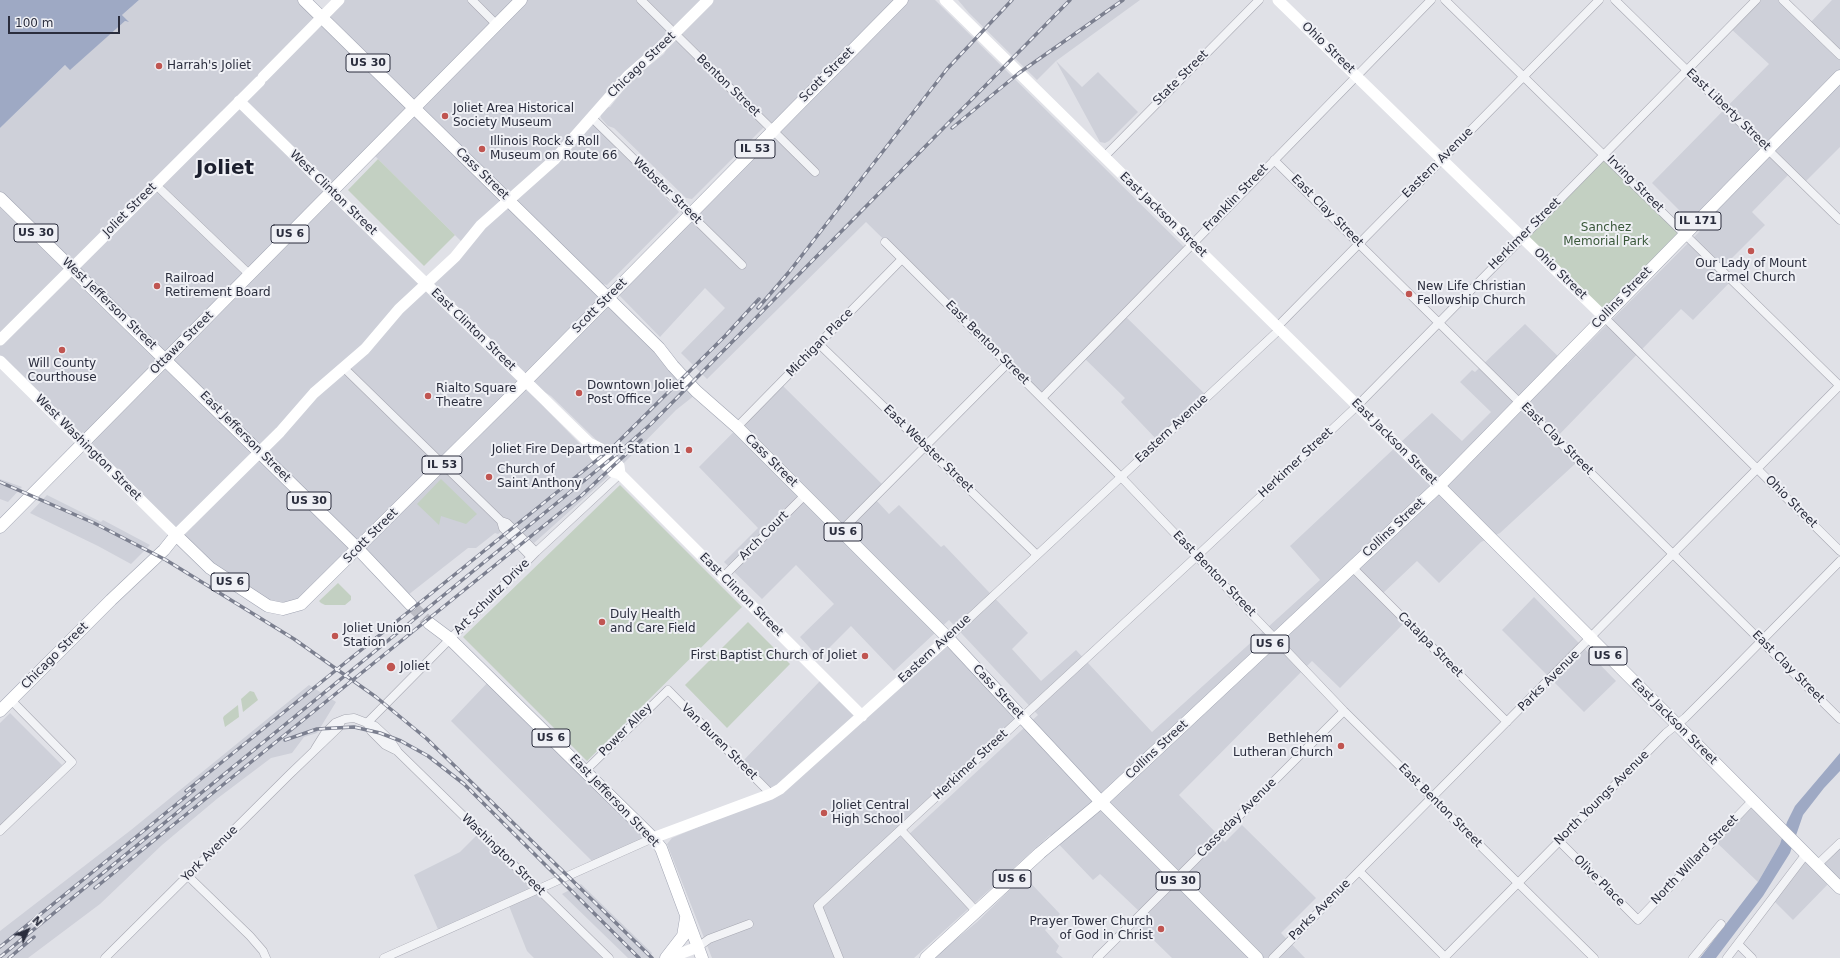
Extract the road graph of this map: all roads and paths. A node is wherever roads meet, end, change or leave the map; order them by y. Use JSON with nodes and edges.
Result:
{"nodes":[{"id":1,"x":304,"y":0,"type":"edge"},
{"id":2,"x":340,"y":0,"type":"edge"},
{"id":3,"x":472,"y":0,"type":"edge"},
{"id":4,"x":522,"y":0,"type":"edge"},
{"id":5,"x":641,"y":0,"type":"edge"},
{"id":6,"x":708,"y":0,"type":"edge"},
{"id":7,"x":902,"y":0,"type":"edge"},
{"id":8,"x":944,"y":0,"type":"edge"},
{"id":9,"x":1259,"y":0,"type":"edge"},
{"id":10,"x":1278,"y":0,"type":"edge"},
{"id":11,"x":1431,"y":0,"type":"edge"},
{"id":12,"x":1445,"y":0,"type":"edge"},
{"id":13,"x":1599,"y":0,"type":"edge"},
{"id":14,"x":1615,"y":0,"type":"edge"},
{"id":15,"x":1756,"y":0,"type":"edge"},
{"id":16,"x":1783,"y":0,"type":"edge"},
{"id":17,"x":322,"y":18,"type":"junction"},
{"id":18,"x":497,"y":25,"type":"junction"},
{"id":19,"x":675,"y":34,"type":"junction"},
{"id":20,"x":1840,"y":55,"type":"edge"},
{"id":21,"x":1687,"y":70,"type":"junction"},
{"id":22,"x":1356,"y":76,"type":"junction"},
{"id":23,"x":1525,"y":76,"type":"junction"},
{"id":24,"x":1840,"y":76,"type":"edge"},
{"id":25,"x":239,"y":101,"type":"junction"},
{"id":26,"x":414,"y":108,"type":"junction"},
{"id":27,"x":591,"y":117,"type":"junction"},
{"id":28,"x":773,"y":130,"type":"junction"},
{"id":29,"x":1768,"y":149,"type":"junction"},
{"id":30,"x":1604,"y":154,"type":"junction"},
{"id":31,"x":1104,"y":157,"type":"junction"},
{"id":32,"x":1441,"y":159,"type":"junction"},
{"id":33,"x":1274,"y":160,"type":"junction"},
{"id":34,"x":815,"y":172,"type":"dead end"},
{"id":35,"x":156,"y":185,"type":"junction"},
{"id":36,"x":332,"y":191,"type":"junction"},
{"id":37,"x":0,"y":198,"type":"edge"},
{"id":38,"x":509,"y":200,"type":"junction"},
{"id":39,"x":690,"y":214,"type":"junction"},
{"id":40,"x":1840,"y":220,"type":"edge"},
{"id":41,"x":1685,"y":234,"type":"junction"},
{"id":42,"x":1522,"y":237,"type":"junction"},
{"id":43,"x":884,"y":242,"type":"dead end"},
{"id":44,"x":1359,"y":243,"type":"junction"},
{"id":45,"x":1192,"y":244,"type":"junction"},
{"id":46,"x":902,"y":259,"type":"junction"},
{"id":47,"x":742,"y":265,"type":"dead end"},
{"id":48,"x":72,"y":268,"type":"junction"},
{"id":49,"x":249,"y":274,"type":"junction"},
{"id":50,"x":426,"y":284,"type":"junction"},
{"id":51,"x":608,"y":298,"type":"junction"},
{"id":52,"x":1604,"y":317,"type":"junction"},
{"id":53,"x":1439,"y":322,"type":"junction"},
{"id":54,"x":1278,"y":328,"type":"junction"},
{"id":55,"x":0,"y":340,"type":"edge"},
{"id":56,"x":819,"y":344,"type":"junction"},
{"id":57,"x":165,"y":359,"type":"junction"},
{"id":58,"x":0,"y":362,"type":"edge"},
{"id":59,"x":1008,"y":363,"type":"junction"},
{"id":60,"x":344,"y":368,"type":"junction"},
{"id":61,"x":525,"y":382,"type":"junction"},
{"id":62,"x":1840,"y":385,"type":"edge"},
{"id":63,"x":1042,"y":398,"type":"junction"},
{"id":64,"x":1521,"y":402,"type":"junction"},
{"id":65,"x":1357,"y":406,"type":"junction"},
{"id":66,"x":737,"y":427,"type":"junction"},
{"id":67,"x":83,"y":443,"type":"junction"},
{"id":68,"x":926,"y":447,"type":"junction"},
{"id":69,"x":260,"y":453,"type":"junction"},
{"id":70,"x":443,"y":464,"type":"junction"},
{"id":71,"x":1757,"y":469,"type":"junction"},
{"id":72,"x":620,"y":474,"type":"junction"},
{"id":73,"x":1121,"y":477,"type":"junction"},
{"id":74,"x":1438,"y":486,"type":"junction"},
{"id":75,"x":805,"y":495,"type":"junction"},
{"id":76,"x":0,"y":527,"type":"edge"},
{"id":77,"x":841,"y":530,"type":"junction"},
{"id":78,"x":176,"y":535,"type":"junction"},
{"id":79,"x":358,"y":549,"type":"junction"},
{"id":80,"x":1840,"y":551,"type":"edge"},
{"id":81,"x":534,"y":554,"type":"junction"},
{"id":82,"x":1037,"y":555,"type":"junction"},
{"id":83,"x":1673,"y":555,"type":"junction"},
{"id":84,"x":1197,"y":556,"type":"junction"},
{"id":85,"x":1840,"y":561,"type":"edge"},
{"id":86,"x":1352,"y":567,"type":"junction"},
{"id":87,"x":723,"y":577,"type":"junction"},
{"id":88,"x":414,"y":602,"type":"tunnel mouth"},
{"id":89,"x":432,"y":621,"type":"tunnel mouth"},
{"id":90,"x":449,"y":638,"type":"junction"},
{"id":91,"x":948,"y":638,"type":"junction"},
{"id":92,"x":1591,"y":638,"type":"junction"},
{"id":93,"x":1275,"y":639,"type":"junction"},
{"id":94,"x":1762,"y":641,"type":"junction"},
{"id":95,"x":668,"y":690,"type":"joint"},
{"id":96,"x":10,"y":700,"type":"junction"},
{"id":97,"x":0,"y":711,"type":"edge"},
{"id":98,"x":1344,"y":711,"type":"junction"},
{"id":99,"x":862,"y":716,"type":"junction"},
{"id":100,"x":1022,"y":717,"type":"junction"},
{"id":101,"x":1840,"y":719,"type":"edge"},
{"id":102,"x":1507,"y":722,"type":"junction"},
{"id":103,"x":366,"y":723,"type":"junction"},
{"id":104,"x":1677,"y":724,"type":"junction"},
{"id":105,"x":585,"y":771,"type":"junction"},
{"id":106,"x":771,"y":794,"type":"junction"},
{"id":107,"x":1432,"y":798,"type":"junction"},
{"id":108,"x":1752,"y":801,"type":"junction"},
{"id":109,"x":1101,"y":802,"type":"junction"},
{"id":110,"x":901,"y":830,"type":"junction"},
{"id":111,"x":0,"y":831,"type":"edge"},
{"id":112,"x":653,"y":838,"type":"junction"},
{"id":113,"x":1559,"y":841,"type":"junction"},
{"id":114,"x":1840,"y":843,"type":"edge"},
{"id":115,"x":1803,"y":851,"type":"junction"},
{"id":116,"x":1818,"y":865,"type":"junction"},
{"id":117,"x":1359,"y":871,"type":"junction"},
{"id":118,"x":188,"y":876,"type":"junction"},
{"id":119,"x":1176,"y":879,"type":"junction"},
{"id":120,"x":1518,"y":883,"type":"junction"},
{"id":121,"x":1840,"y":888,"type":"edge"},
{"id":122,"x":539,"y":890,"type":"junction"},
{"id":123,"x":976,"y":911,"type":"junction"},
{"id":124,"x":686,"y":916,"type":"junction"},
{"id":125,"x":1638,"y":920,"type":"joint"},
{"id":126,"x":750,"y":924,"type":"dead end"},
{"id":127,"x":1721,"y":924,"type":"dead end"},
{"id":128,"x":1738,"y":944,"type":"junction"},
{"id":129,"x":700,"y":952,"type":"edge"},
{"id":130,"x":1445,"y":957,"type":"edge"},
{"id":131,"x":105,"y":958,"type":"edge"},
{"id":132,"x":266,"y":958,"type":"edge"},
{"id":133,"x":384,"y":958,"type":"edge"},
{"id":134,"x":610,"y":958,"type":"edge"},
{"id":135,"x":666,"y":958,"type":"edge"},
{"id":136,"x":670,"y":958,"type":"edge"},
{"id":137,"x":839,"y":958,"type":"edge"},
{"id":138,"x":926,"y":958,"type":"edge"},
{"id":139,"x":1097,"y":958,"type":"edge"},
{"id":140,"x":1257,"y":958,"type":"edge"},
{"id":141,"x":1273,"y":958,"type":"edge"},
{"id":142,"x":1594,"y":958,"type":"edge"},
{"id":143,"x":1694,"y":958,"type":"edge"},
{"id":144,"x":1727,"y":958,"type":"edge"},
{"id":145,"x":1752,"y":958,"type":"edge"}],
"edges":[{"from":1,"to":17,"type":"main road","name":"Cass Street","number":"US 30"},
{"from":2,"to":17,"type":"street","name":"Joliet Street"},
{"from":3,"to":18,"type":"street"},
{"from":4,"to":18,"type":"main road","name":"Ottawa Street"},
{"from":5,"to":19,"type":"street","name":"Benton Street"},
{"from":6,"to":19,"type":"street","name":"Chicago Street"},
{"from":7,"to":28,"type":"main road","name":"Scott Street","number":"IL 53"},
{"from":8,"to":31,"type":"street","name":"East Jackson Street"},
{"from":9,"to":31,"type":"street","name":"State Street"},
{"from":10,"to":22,"type":"street","name":"Ohio Street"},
{"from":11,"to":22,"type":"street","name":"Franklin Street"},
{"from":12,"to":23,"type":"street","name":"Irving Street"},
{"from":13,"to":23,"type":"street","name":"Eastern Avenue"},
{"from":14,"to":21,"type":"street","name":"East Liberty Street"},
{"from":15,"to":21,"type":"street","name":"Herkimer Street"},
{"from":16,"to":20,"type":"street"},
{"from":17,"to":25,"type":"street","name":"Joliet Street"},
{"from":17,"to":26,"type":"main road","name":"Cass Street","number":"US 30"},
{"from":18,"to":26,"type":"main road","name":"Ottawa Street"},
{"from":19,"to":27,"type":"street","name":"Chicago Street"},
{"from":19,"to":28,"type":"street","name":"Benton Street"},
{"from":21,"to":29,"type":"street","name":"East Liberty Street"},
{"from":21,"to":30,"type":"street","name":"Herkimer Street"},
{"from":22,"to":32,"type":"street","name":"Ohio Street"},
{"from":22,"to":33,"type":"street","name":"Franklin Street"},
{"from":23,"to":30,"type":"street","name":"Irving Street"},
{"from":23,"to":32,"type":"street","name":"Eastern Avenue"},
{"from":24,"to":29,"type":"main road","name":"Collins Street","number":"IL 171"},
{"from":25,"to":35,"type":"street","name":"Joliet Street"},
{"from":25,"to":36,"type":"street","name":"West Clinton Street"},
{"from":26,"to":36,"type":"main road","name":"Ottawa Street","number":"US 6"},
{"from":26,"to":38,"type":"main road","name":"Cass Street","number":"US 6"},
{"from":27,"to":38,"type":"street","name":"Chicago Street"},
{"from":27,"to":39,"type":"street","name":"Webster Street"},
{"from":28,"to":34,"type":"street","name":"Benton Street"},
{"from":28,"to":39,"type":"main road","name":"Scott Street","number":"IL 53"},
{"from":29,"to":40,"type":"street","name":"East Liberty Street"},
{"from":29,"to":41,"type":"main road","name":"Collins Street","number":"IL 171"},
{"from":30,"to":41,"type":"street","name":"Irving Street"},
{"from":30,"to":42,"type":"street","name":"Herkimer Street"},
{"from":31,"to":45,"type":"street","name":"East Jackson Street"},
{"from":32,"to":42,"type":"street","name":"Ohio Street"},
{"from":32,"to":44,"type":"street","name":"Eastern Avenue"},
{"from":33,"to":44,"type":"street","name":"East Clay Street"},
{"from":33,"to":45,"type":"street","name":"Franklin Street"},
{"from":35,"to":48,"type":"street","name":"Joliet Street"},
{"from":35,"to":49,"type":"street"},
{"from":36,"to":49,"type":"main road","name":"Ottawa Street","number":"US 6"},
{"from":36,"to":50,"type":"street","name":"West Clinton Street"},
{"from":37,"to":48,"type":"main road","name":"West Jefferson Street","number":"US 30"},
{"from":38,"to":50,"type":"street","name":"Chicago Street"},
{"from":38,"to":51,"type":"main road","name":"Cass Street","number":"US 6"},
{"from":39,"to":47,"type":"street","name":"Webster Street"},
{"from":39,"to":51,"type":"main road","name":"Scott Street","number":"IL 53"},
{"from":41,"to":52,"type":"main road","name":"Collins Street","number":"IL 171"},
{"from":41,"to":62,"type":"street","name":"Irving Street"},
{"from":42,"to":52,"type":"street","name":"Ohio Street"},
{"from":42,"to":53,"type":"street","name":"Herkimer Street"},
{"from":43,"to":46,"type":"street","name":"East Benton Street"},
{"from":44,"to":53,"type":"street","name":"East Clay Street"},
{"from":44,"to":54,"type":"street","name":"Eastern Avenue"},
{"from":45,"to":54,"type":"street","name":"East Jackson Street"},
{"from":45,"to":63,"type":"street","name":"Franklin Street"},
{"from":46,"to":56,"type":"street","name":"Michigan Place"},
{"from":46,"to":59,"type":"street","name":"East Benton Street"},
{"from":48,"to":55,"type":"street","name":"Joliet Street"},
{"from":48,"to":57,"type":"main road","name":"West Jefferson Street","number":"US 30"},
{"from":49,"to":57,"type":"main road","name":"Ottawa Street","number":"US 6"},
{"from":50,"to":60,"type":"street","name":"Chicago Street"},
{"from":50,"to":61,"type":"street","name":"East Clinton Street"},
{"from":51,"to":61,"type":"main road","name":"Scott Street","number":"IL 53"},
{"from":51,"to":66,"type":"main road","name":"Cass Street","number":"US 6"},
{"from":52,"to":64,"type":"main road","name":"Collins Street","number":"IL 171"},
{"from":52,"to":71,"type":"street","name":"Ohio Street"},
{"from":53,"to":64,"type":"street","name":"East Clay Street"},
{"from":53,"to":65,"type":"street","name":"Herkimer Street"},
{"from":54,"to":65,"type":"street","name":"East Jackson Street"},
{"from":54,"to":73,"type":"street","name":"Eastern Avenue"},
{"from":56,"to":66,"type":"street","name":"Michigan Place"},
{"from":56,"to":68,"type":"street","name":"East Webster Street"},
{"from":57,"to":67,"type":"main road","name":"Ottawa Street","number":"US 6"},
{"from":57,"to":69,"type":"main road","name":"East Jefferson Street","number":"US 30"},
{"from":58,"to":67,"type":"street","name":"West Washington Street"},
{"from":59,"to":63,"type":"street","name":"East Benton Street"},
{"from":59,"to":68,"type":"street"},
{"from":60,"to":69,"type":"street","name":"Chicago Street"},
{"from":60,"to":70,"type":"street"},
{"from":61,"to":70,"type":"main road","name":"Scott Street","number":"IL 53"},
{"from":61,"to":72,"type":"street","name":"East Clinton Street"},
{"from":62,"to":71,"type":"street","name":"Parks Avenue"},
{"from":63,"to":73,"type":"street","name":"East Benton Street"},
{"from":64,"to":74,"type":"main road","name":"Collins Street","number":"IL 171"},
{"from":64,"to":83,"type":"street","name":"East Clay Street"},
{"from":65,"to":74,"type":"street","name":"East Jackson Street"},
{"from":65,"to":84,"type":"street","name":"Herkimer Street"},
{"from":66,"to":75,"type":"main road","name":"Cass Street","number":"US 6"},
{"from":67,"to":76,"type":"main road","name":"Ottawa Street","number":"US 6"},
{"from":67,"to":78,"type":"street","name":"West Washington Street"},
{"from":68,"to":77,"type":"street"},
{"from":68,"to":82,"type":"street","name":"East Webster Street"},
{"from":69,"to":78,"type":"street","name":"Chicago Street"},
{"from":69,"to":79,"type":"main road","name":"East Jefferson Street","number":"US 30"},
{"from":70,"to":79,"type":"main road","name":"Scott Street","number":"IL 53"},
{"from":70,"to":81,"type":"street"},
{"from":71,"to":80,"type":"street","name":"Ohio Street"},
{"from":71,"to":83,"type":"street","name":"Parks Avenue"},
{"from":72,"to":81,"type":"street","name":"Art Schultz Drive"},
{"from":72,"to":87,"type":"street","name":"East Clinton Street"},
{"from":73,"to":82,"type":"street","name":"Eastern Avenue"},
{"from":73,"to":84,"type":"street","name":"East Benton Street"},
{"from":74,"to":86,"type":"main road","name":"Collins Street","number":"US 6"},
{"from":74,"to":92,"type":"main road","name":"East Jackson Street","number":"US 6"},
{"from":75,"to":77,"type":"main road","name":"Cass Street","number":"US 6"},
{"from":75,"to":87,"type":"street","name":"Arch Court"},
{"from":77,"to":91,"type":"main road","name":"Cass Street","number":"US 6"},
{"from":78,"to":79,"type":"main road","name":"Scott Street","number":"US 6"},
{"from":78,"to":96,"type":"main road","name":"Chicago Street"},
{"from":79,"to":88,"type":"main road","name":"East Jefferson Street"},
{"from":81,"to":90,"type":"street","name":"Art Schultz Drive"},
{"from":82,"to":91,"type":"street","name":"Eastern Avenue"},
{"from":83,"to":92,"type":"street","name":"Parks Avenue"},
{"from":83,"to":94,"type":"street","name":"East Clay Street"},
{"from":84,"to":93,"type":"street","name":"East Benton Street"},
{"from":84,"to":100,"type":"street","name":"Herkimer Street"},
{"from":85,"to":94,"type":"street","name":"North Youngs Avenue"},
{"from":86,"to":93,"type":"main road","name":"Collins Street","number":"US 6"},
{"from":86,"to":102,"type":"street","name":"Catalpa Street"},
{"from":87,"to":99,"type":"street","name":"East Clinton Street"},
{"from":89,"to":90,"type":"main road","name":"East Jefferson Street","number":"US 6"},
{"from":90,"to":103,"type":"street","name":"Art Schultz Drive"},
{"from":90,"to":105,"type":"main road","name":"East Jefferson Street","number":"US 6"},
{"from":91,"to":99,"type":"street","name":"Eastern Avenue"},
{"from":91,"to":100,"type":"main road","name":"Cass Street","number":"US 6"},
{"from":92,"to":102,"type":"street","name":"Parks Avenue"},
{"from":92,"to":104,"type":"main road","name":"East Jackson Street","number":"US 6"},
{"from":93,"to":98,"type":"street","name":"East Benton Street"},
{"from":93,"to":109,"type":"main road","name":"Collins Street","number":"US 6"},
{"from":94,"to":101,"type":"street","name":"East Clay Street"},
{"from":94,"to":104,"type":"street","name":"North Youngs Avenue"},
{"from":95,"to":105,"type":"street","name":"Power Alley"},
{"from":95,"to":106,"type":"street","name":"Van Buren Street"},
{"from":96,"to":97,"type":"main road","name":"Chicago Street"},
{"from":96,"to":111,"type":"street"},
{"from":98,"to":107,"type":"street","name":"East Benton Street"},
{"from":98,"to":119,"type":"street","name":"Casseday Avenue"},
{"from":99,"to":106,"type":"street","name":"Eastern Avenue"},
{"from":100,"to":109,"type":"main road","name":"Cass Street","number":"US 6"},
{"from":100,"to":110,"type":"street","name":"Herkimer Street"},
{"from":102,"to":107,"type":"street","name":"Parks Avenue"},
{"from":103,"to":118,"type":"street","name":"York Avenue"},
{"from":103,"to":122,"type":"street","name":"Washington Street"},
{"from":104,"to":108,"type":"main road","name":"East Jackson Street","number":"US 6"},
{"from":104,"to":113,"type":"street","name":"North Youngs Avenue"},
{"from":105,"to":112,"type":"main road","name":"East Jefferson Street","number":"US 6"},
{"from":106,"to":112,"type":"street","name":"Eastern Avenue"},
{"from":107,"to":117,"type":"street","name":"Parks Avenue"},
{"from":107,"to":120,"type":"street","name":"East Benton Street"},
{"from":108,"to":115,"type":"main road","name":"East Jackson Street","number":"US 6"},
{"from":108,"to":125,"type":"street","name":"North Willard Street"},
{"from":109,"to":119,"type":"main road","name":"Cass Street","number":"US 30"},
{"from":109,"to":123,"type":"main road","name":"Collins Street","number":"US 6"},
{"from":110,"to":123,"type":"street"},
{"from":110,"to":137,"type":"street","name":"Herkimer Street"},
{"from":112,"to":122,"type":"street","name":"Eastern Avenue"},
{"from":112,"to":124,"type":"main road","name":"East Jefferson Street","number":"US 6"},
{"from":113,"to":120,"type":"street","name":"North Youngs Avenue"},
{"from":113,"to":125,"type":"street","name":"Olive Place"},
{"from":114,"to":116,"type":"street"},
{"from":115,"to":116,"type":"main road","name":"East Jackson Street","number":"US 6"},
{"from":115,"to":128,"type":"street"},
{"from":116,"to":121,"type":"main road","name":"East Jackson Street","number":"US 6"},
{"from":117,"to":130,"type":"street"},
{"from":117,"to":141,"type":"street","name":"Parks Avenue"},
{"from":118,"to":131,"type":"street","name":"York Avenue"},
{"from":118,"to":132,"type":"street"},
{"from":119,"to":139,"type":"street","name":"Casseday Avenue"},
{"from":119,"to":140,"type":"main road","name":"Cass Street","number":"US 30"},
{"from":120,"to":130,"type":"street","name":"North Youngs Avenue"},
{"from":120,"to":142,"type":"street","name":"East Benton Street"},
{"from":122,"to":133,"type":"street","name":"Eastern Avenue"},
{"from":122,"to":134,"type":"street","name":"Washington Street"},
{"from":123,"to":138,"type":"main road","name":"Collins Street","number":"US 6"},
{"from":124,"to":129,"type":"main road","name":"East Jefferson Street","number":"US 6"},
{"from":124,"to":135,"type":"main road"},
{"from":126,"to":129,"type":"street"},
{"from":127,"to":143,"type":"street"},
{"from":128,"to":144,"type":"street"},
{"from":128,"to":145,"type":"street"},
{"from":129,"to":136,"type":"street"}]}
